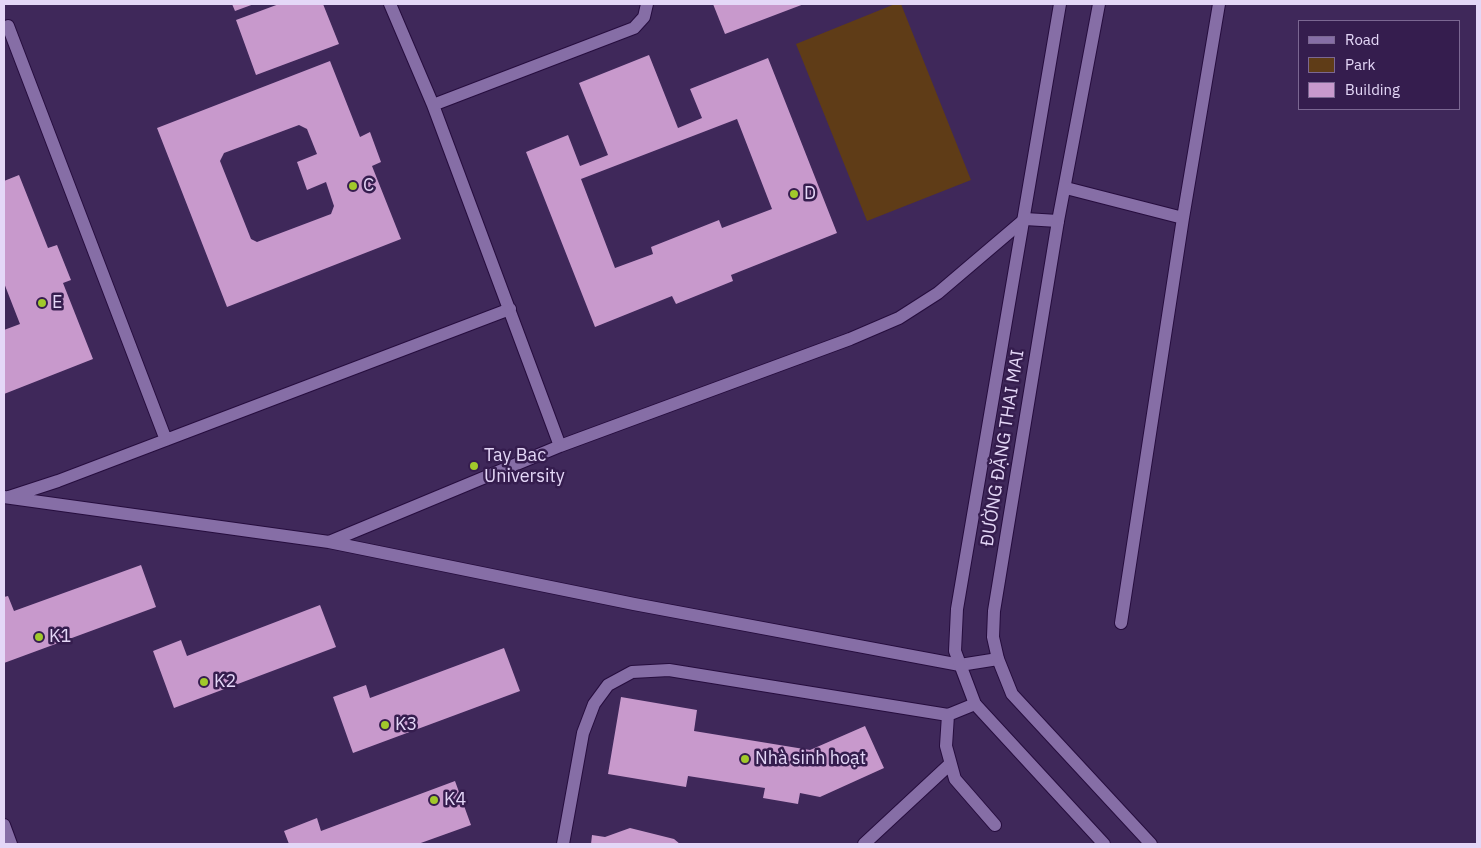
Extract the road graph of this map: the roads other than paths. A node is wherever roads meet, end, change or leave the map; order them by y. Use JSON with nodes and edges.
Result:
{"nodes":[{"id":1,"x":390,"y":4,"type":"edge"},
{"id":2,"x":647,"y":4,"type":"edge"},
{"id":3,"x":1060,"y":4,"type":"edge"},
{"id":4,"x":1099,"y":4,"type":"edge"},
{"id":5,"x":1220,"y":4,"type":"edge"},
{"id":6,"x":8,"y":26,"type":"dead end"},
{"id":7,"x":433,"y":105,"type":"junction"},
{"id":8,"x":1066,"y":188,"type":"junction"},
{"id":9,"x":1183,"y":218,"type":"junction"},
{"id":10,"x":1024,"y":219,"type":"junction"},
{"id":11,"x":1058,"y":221,"type":"junction"},
{"id":12,"x":510,"y":309,"type":"junction"},
{"id":13,"x":166,"y":440,"type":"junction"},
{"id":14,"x":560,"y":446,"type":"junction"},
{"id":15,"x":5,"y":498,"type":"edge"},
{"id":16,"x":329,"y":542,"type":"junction"},
{"id":17,"x":1121,"y":623,"type":"dead end"},
{"id":18,"x":998,"y":660,"type":"junction"},
{"id":19,"x":960,"y":665,"type":"junction"},
{"id":20,"x":975,"y":704,"type":"junction"},
{"id":21,"x":948,"y":715,"type":"junction"},
{"id":22,"x":950,"y":765,"type":"junction"},
{"id":23,"x":4,"y":825,"type":"edge"},
{"id":24,"x":995,"y":826,"type":"dead end"},
{"id":25,"x":11,"y":844,"type":"edge"},
{"id":26,"x":563,"y":844,"type":"edge"},
{"id":27,"x":864,"y":844,"type":"edge"},
{"id":28,"x":1104,"y":844,"type":"edge"},
{"id":29,"x":1151,"y":844,"type":"edge"}],
"edges":[{"from":1,"to":7,"type":"street"},
{"from":2,"to":7,"type":"street"},
{"from":3,"to":10,"type":"street","name":"ĐƯỜNG ĐẶNG THAI MAI"},
{"from":4,"to":8,"type":"street","name":"ĐƯỜNG ĐẶNG THAI MAI"},
{"from":5,"to":9,"type":"street"},
{"from":6,"to":13,"type":"street"},
{"from":7,"to":12,"type":"street"},
{"from":8,"to":9,"type":"street"},
{"from":8,"to":11,"type":"street","name":"ĐƯỜNG ĐẶNG THAI MAI"},
{"from":9,"to":17,"type":"street"},
{"from":10,"to":11,"type":"street"},
{"from":10,"to":14,"type":"street"},
{"from":10,"to":19,"type":"street","name":"ĐƯỜNG ĐẶNG THAI MAI"},
{"from":11,"to":18,"type":"street","name":"ĐƯỜNG ĐẶNG THAI MAI"},
{"from":12,"to":13,"type":"street"},
{"from":12,"to":14,"type":"street"},
{"from":13,"to":15,"type":"street"},
{"from":14,"to":16,"type":"street"},
{"from":15,"to":16,"type":"street"},
{"from":16,"to":19,"type":"street"},
{"from":18,"to":19,"type":"street"},
{"from":18,"to":29,"type":"street","name":"ĐƯỜNG ĐẶNG THAI MAI"},
{"from":19,"to":20,"type":"street","name":"ĐƯỜNG ĐẶNG THAI MAI"},
{"from":20,"to":21,"type":"street"},
{"from":20,"to":28,"type":"street","name":"ĐƯỜNG ĐẶNG THAI MAI"},
{"from":21,"to":22,"type":"street"},
{"from":21,"to":26,"type":"street"},
{"from":22,"to":24,"type":"street"},
{"from":22,"to":27,"type":"street"},
{"from":23,"to":25,"type":"street"}]}
